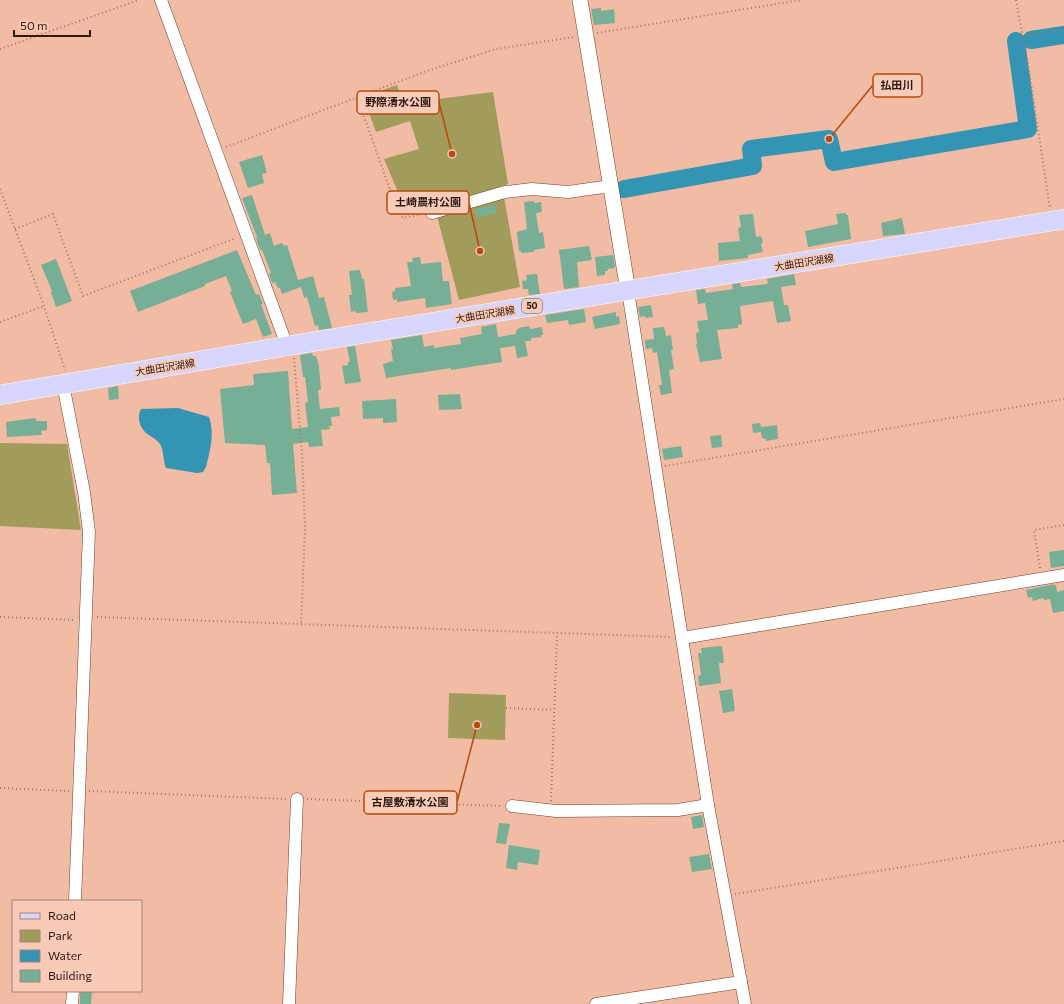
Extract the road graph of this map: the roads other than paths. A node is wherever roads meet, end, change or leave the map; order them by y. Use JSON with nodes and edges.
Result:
{"nodes":[{"id":1,"x":161,"y":0,"type":"edge"},
{"id":2,"x":580,"y":0,"type":"edge"},
{"id":3,"x":611,"y":186,"type":"junction"},
{"id":4,"x":432,"y":212,"type":"road end"},
{"id":5,"x":1058,"y":220,"type":"edge"},
{"id":6,"x":628,"y":291,"type":"junction"},
{"id":7,"x":290,"y":346,"type":"junction"},
{"id":8,"x":66,"y":383,"type":"junction"},
{"id":9,"x":0,"y":395,"type":"edge"},
{"id":10,"x":1064,"y":575,"type":"edge"},
{"id":11,"x":682,"y":638,"type":"junction"},
{"id":12,"x":297,"y":799,"type":"road end"},
{"id":13,"x":708,"y":805,"type":"junction"},
{"id":14,"x":512,"y":806,"type":"road end"},
{"id":15,"x":75,"y":900,"type":"edge"},
{"id":16,"x":741,"y":982,"type":"junction"},
{"id":17,"x":73,"y":992,"type":"edge"},
{"id":18,"x":72,"y":1004,"type":"edge"},
{"id":19,"x":289,"y":1004,"type":"edge"},
{"id":20,"x":596,"y":1004,"type":"edge"},
{"id":21,"x":745,"y":1004,"type":"edge"}],
"edges":[{"from":1,"to":7,"type":"street"},
{"from":2,"to":3,"type":"street"},
{"from":3,"to":4,"type":"street"},
{"from":3,"to":6,"type":"street"},
{"from":5,"to":6,"type":"main road","name":"大曲田沢湖線","number":"50"},
{"from":6,"to":7,"type":"main road","name":"大曲田沢湖線","number":"50"},
{"from":6,"to":11,"type":"street"},
{"from":7,"to":8,"type":"main road","name":"大曲田沢湖線","number":"50"},
{"from":8,"to":9,"type":"main road","name":"大曲田沢湖線","number":"50"},
{"from":8,"to":15,"type":"street"},
{"from":10,"to":11,"type":"street"},
{"from":11,"to":13,"type":"street"},
{"from":12,"to":19,"type":"street"},
{"from":13,"to":14,"type":"street"},
{"from":13,"to":16,"type":"street"},
{"from":16,"to":20,"type":"street"},
{"from":16,"to":21,"type":"street"},
{"from":17,"to":18,"type":"street"}]}
